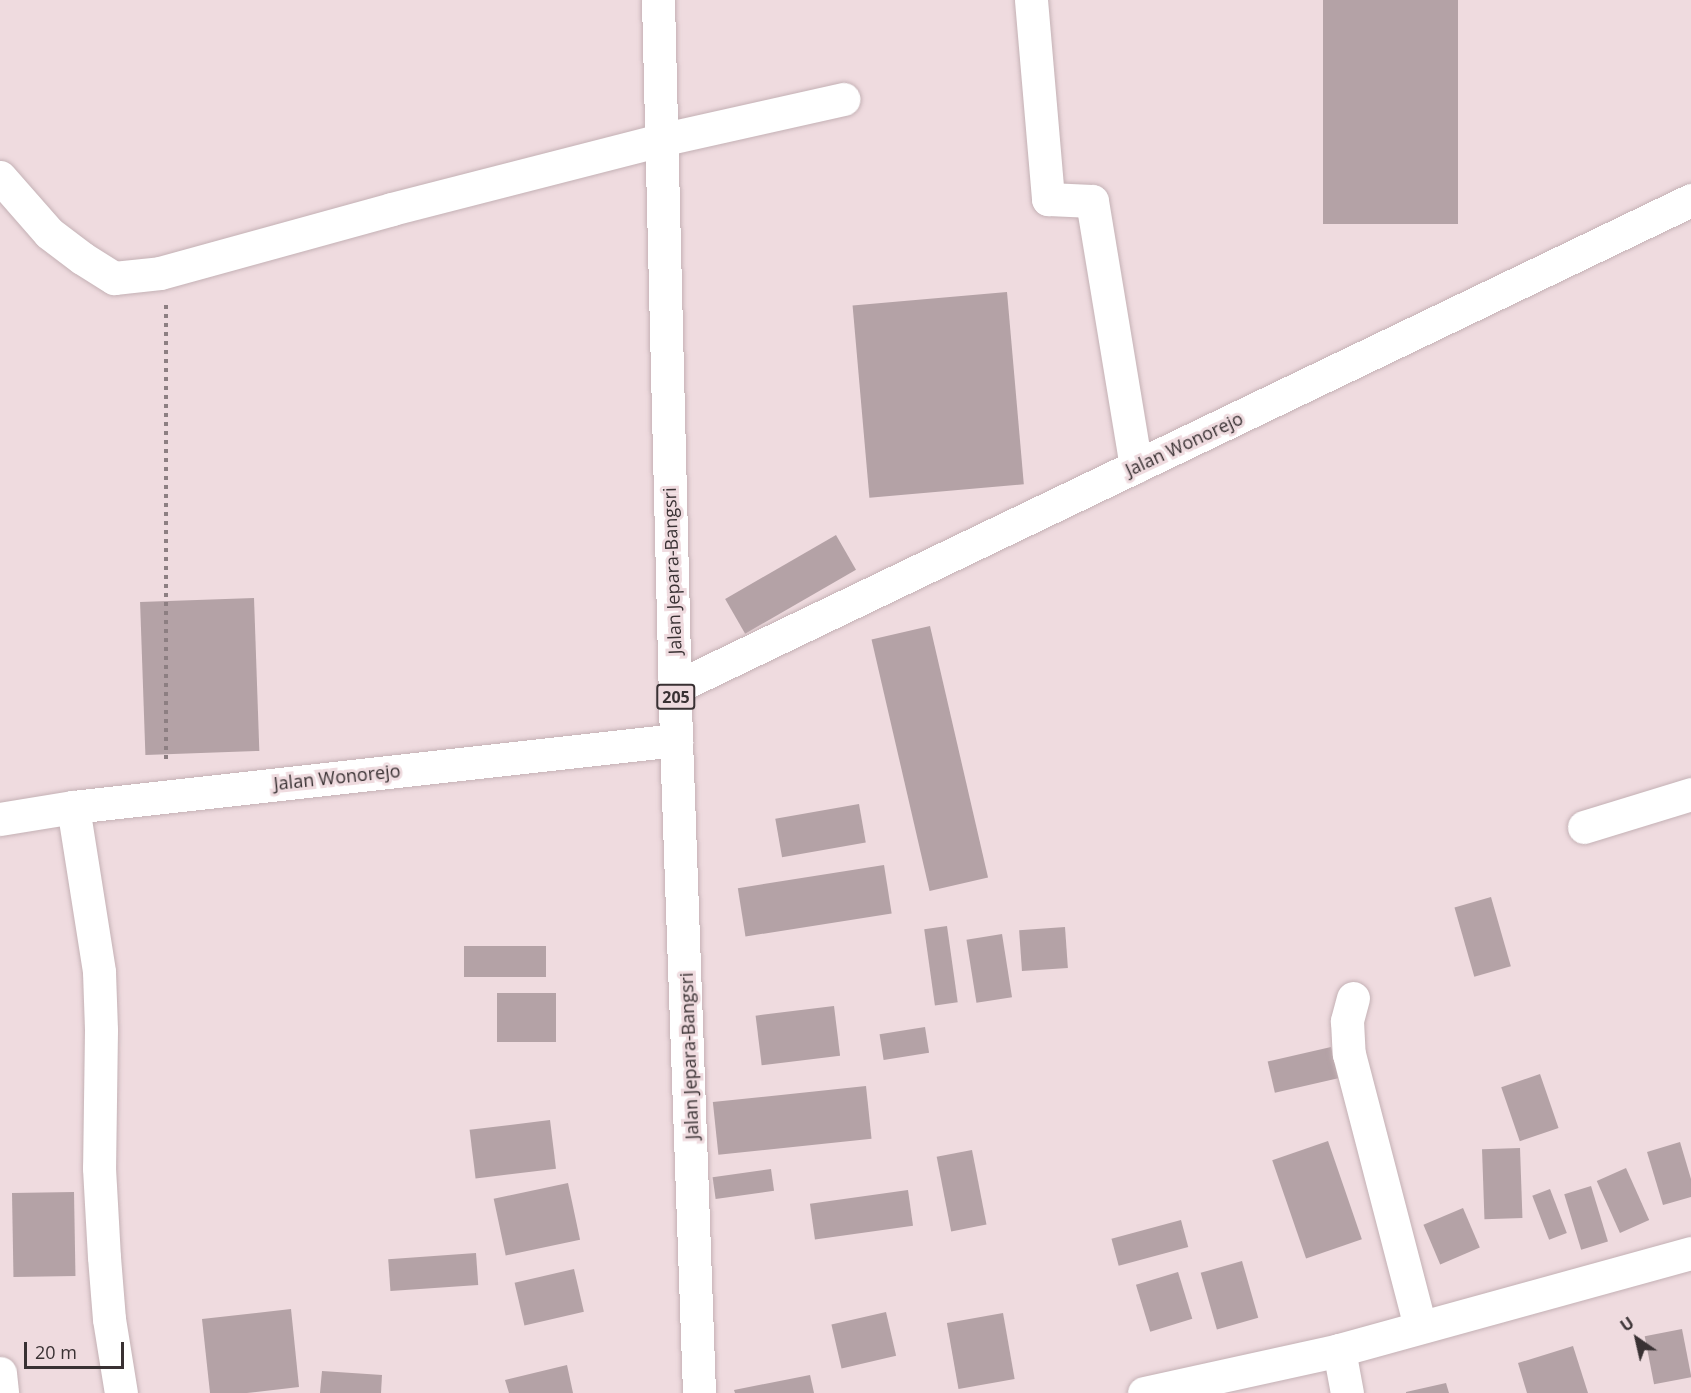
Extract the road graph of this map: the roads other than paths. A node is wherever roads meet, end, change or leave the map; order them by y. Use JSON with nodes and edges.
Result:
{"nodes":[{"id":1,"x":658,"y":0,"type":"edge"},
{"id":2,"x":1031,"y":0,"type":"edge"},
{"id":3,"x":843,"y":99,"type":"dead end"},
{"id":4,"x":660,"y":140,"type":"junction"},
{"id":5,"x":0,"y":177,"type":"edge"},
{"id":6,"x":1691,"y":200,"type":"edge"},
{"id":7,"x":1136,"y":466,"type":"junction"},
{"id":8,"x":676,"y":687,"type":"junction"},
{"id":9,"x":676,"y":740,"type":"junction"},
{"id":10,"x":1691,"y":794,"type":"edge"},
{"id":11,"x":74,"y":807,"type":"junction"},
{"id":12,"x":0,"y":819,"type":"edge"},
{"id":13,"x":1584,"y":827,"type":"dead end"},
{"id":14,"x":1353,"y":998,"type":"dead end"},
{"id":15,"x":1691,"y":1253,"type":"edge"},
{"id":16,"x":1420,"y":1326,"type":"junction"},
{"id":17,"x":1339,"y":1350,"type":"junction"},
{"id":18,"x":0,"y":1372,"type":"edge"},
{"id":19,"x":2,"y":1393,"type":"edge"},
{"id":20,"x":121,"y":1393,"type":"edge"},
{"id":21,"x":699,"y":1393,"type":"edge"},
{"id":22,"x":1144,"y":1393,"type":"edge"},
{"id":23,"x":1347,"y":1393,"type":"edge"}],
"edges":[{"from":1,"to":4,"type":"street","name":"Jalan Jepara-Bangsri","number":"205"},
{"from":2,"to":7,"type":"street"},
{"from":3,"to":4,"type":"street"},
{"from":4,"to":5,"type":"street"},
{"from":4,"to":8,"type":"street","name":"Jalan Jepara-Bangsri","number":"205"},
{"from":6,"to":7,"type":"street","name":"Jalan Wonorejo"},
{"from":7,"to":8,"type":"street","name":"Jalan Wonorejo"},
{"from":8,"to":9,"type":"street","name":"Jalan Jepara-Bangsri","number":"205"},
{"from":9,"to":11,"type":"street","name":"Jalan Wonorejo"},
{"from":9,"to":21,"type":"street","name":"Jalan Jepara-Bangsri","number":"205"},
{"from":10,"to":13,"type":"street"},
{"from":11,"to":12,"type":"street","name":"Jalan Wonorejo"},
{"from":11,"to":20,"type":"street"},
{"from":14,"to":16,"type":"street"},
{"from":15,"to":16,"type":"street"},
{"from":16,"to":17,"type":"street"},
{"from":17,"to":22,"type":"street"},
{"from":17,"to":23,"type":"street"},
{"from":18,"to":19,"type":"street"}]}
